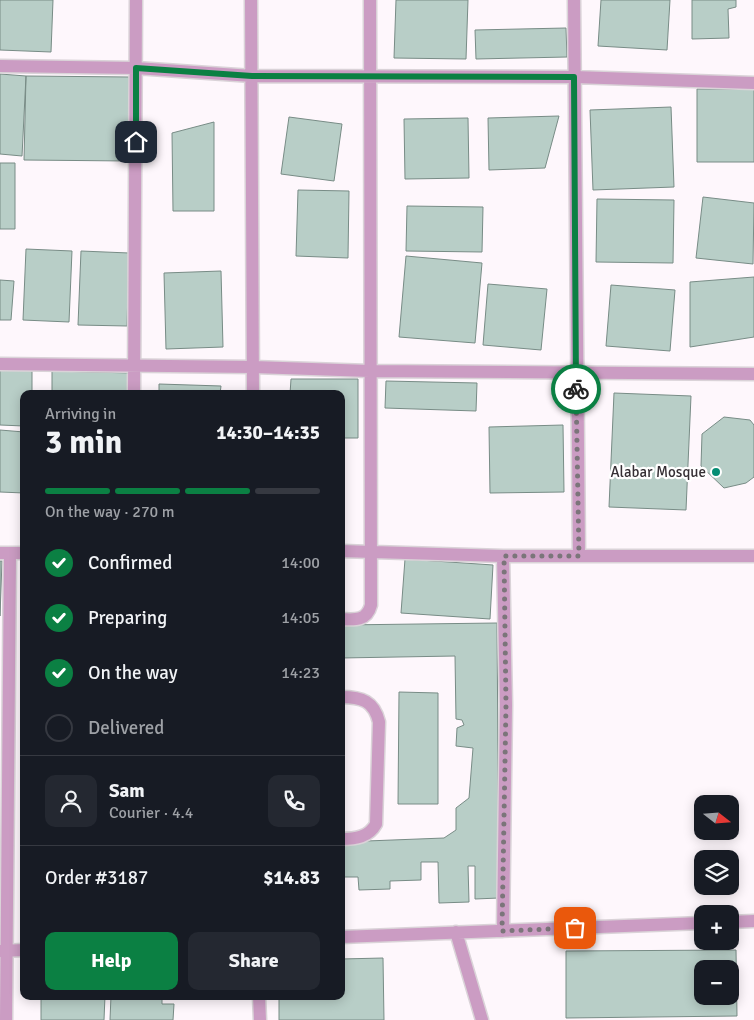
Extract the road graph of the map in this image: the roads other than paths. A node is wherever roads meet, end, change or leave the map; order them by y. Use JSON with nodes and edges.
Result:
{"nodes":[{"id":1,"x":136,"y":0,"type":"edge"},
{"id":2,"x":251,"y":0,"type":"edge"},
{"id":3,"x":370,"y":0,"type":"edge"},
{"id":4,"x":574,"y":0,"type":"edge"},
{"id":5,"x":0,"y":66,"type":"edge"},
{"id":6,"x":136,"y":68,"type":"junction"},
{"id":7,"x":252,"y":76,"type":"junction"},
{"id":8,"x":371,"y":76,"type":"junction"},
{"id":9,"x":574,"y":77,"type":"junction"},
{"id":10,"x":754,"y":83,"type":"edge"},
{"id":11,"x":0,"y":364,"type":"edge"},
{"id":12,"x":134,"y":367,"type":"junction"},
{"id":13,"x":253,"y":367,"type":"junction"},
{"id":14,"x":369,"y":372,"type":"junction"},
{"id":15,"x":576,"y":372,"type":"junction"},
{"id":16,"x":754,"y":374,"type":"edge"},
{"id":17,"x":134,"y":390,"type":"edge"},
{"id":18,"x":253,"y":390,"type":"edge"},
{"id":19,"x":345,"y":551,"type":"edge"},
{"id":20,"x":372,"y":551,"type":"junction"},
{"id":21,"x":5,"y":553,"type":"edge"},
{"id":22,"x":20,"y":553,"type":"edge"},
{"id":23,"x":504,"y":556,"type":"junction"},
{"id":24,"x":579,"y":556,"type":"junction"},
{"id":25,"x":754,"y":556,"type":"edge"},
{"id":26,"x":345,"y":619,"type":"edge"},
{"id":27,"x":345,"y":697,"type":"edge"},
{"id":28,"x":345,"y":838,"type":"edge"},
{"id":29,"x":754,"y":921,"type":"edge"},
{"id":30,"x":739,"y":922,"type":"edge"},
{"id":31,"x":694,"y":923,"type":"edge"},
{"id":32,"x":502,"y":931,"type":"junction"},
{"id":33,"x":456,"y":932,"type":"junction"},
{"id":34,"x":345,"y":938,"type":"edge"},
{"id":35,"x":20,"y":950,"type":"edge"},
{"id":36,"x":3,"y":951,"type":"edge"},
{"id":37,"x":258,"y":1000,"type":"edge"},
{"id":38,"x":6,"y":1020,"type":"edge"},
{"id":39,"x":260,"y":1020,"type":"edge"},
{"id":40,"x":482,"y":1020,"type":"edge"}],
"edges":[{"from":1,"to":6,"type":"street"},
{"from":2,"to":7,"type":"street"},
{"from":3,"to":8,"type":"street"},
{"from":4,"to":9,"type":"street"},
{"from":5,"to":6,"type":"street"},
{"from":6,"to":7,"type":"street"},
{"from":6,"to":12,"type":"street"},
{"from":7,"to":8,"type":"street"},
{"from":7,"to":13,"type":"street"},
{"from":8,"to":9,"type":"street"},
{"from":8,"to":14,"type":"street"},
{"from":9,"to":10,"type":"street"},
{"from":9,"to":15,"type":"street"},
{"from":11,"to":12,"type":"street"},
{"from":12,"to":13,"type":"street"},
{"from":12,"to":17,"type":"street"},
{"from":13,"to":14,"type":"street"},
{"from":13,"to":18,"type":"street"},
{"from":14,"to":15,"type":"street"},
{"from":14,"to":20,"type":"street"},
{"from":15,"to":16,"type":"street"},
{"from":15,"to":24,"type":"street"},
{"from":19,"to":20,"type":"street"},
{"from":20,"to":23,"type":"street"},
{"from":20,"to":26,"type":"street"},
{"from":21,"to":22,"type":"street"},
{"from":21,"to":36,"type":"street"},
{"from":23,"to":24,"type":"street"},
{"from":23,"to":32,"type":"street"},
{"from":24,"to":25,"type":"street"},
{"from":27,"to":28,"type":"street"},
{"from":29,"to":30,"type":"street"},
{"from":31,"to":32,"type":"street"},
{"from":32,"to":33,"type":"street"},
{"from":33,"to":34,"type":"street"},
{"from":33,"to":40,"type":"street"},
{"from":35,"to":36,"type":"street"},
{"from":36,"to":38,"type":"street"},
{"from":37,"to":39,"type":"street"}]}
